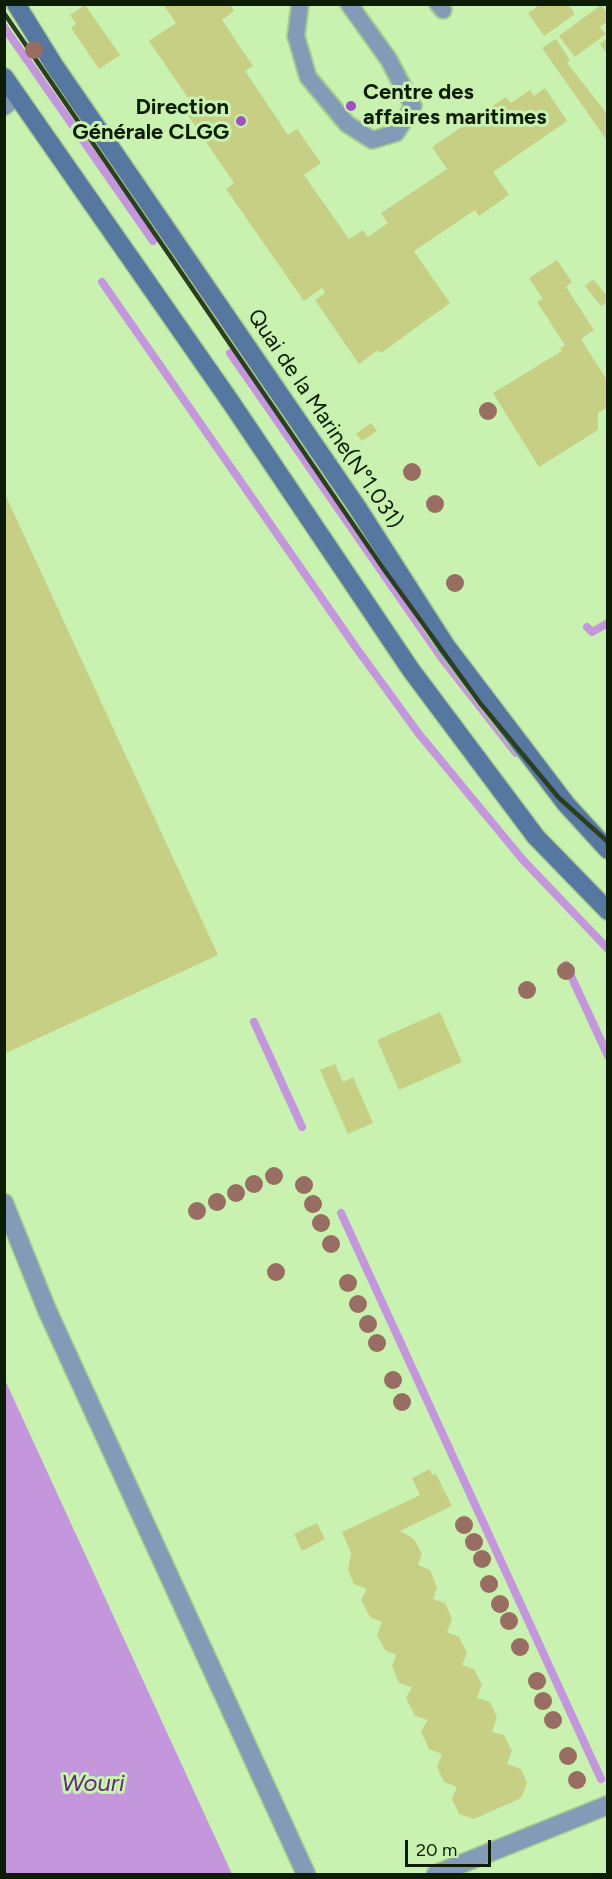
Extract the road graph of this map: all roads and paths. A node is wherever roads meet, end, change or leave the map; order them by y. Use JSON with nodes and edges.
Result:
{"nodes":[{"id":1,"x":16,"y":4,"type":"edge"},
{"id":2,"x":300,"y":4,"type":"edge"},
{"id":3,"x":350,"y":4,"type":"edge"},
{"id":4,"x":4,"y":77,"type":"edge"},
{"id":5,"x":10,"y":100,"type":"edge"},
{"id":6,"x":608,"y":850,"type":"edge"},
{"id":7,"x":608,"y":911,"type":"edge"},
{"id":8,"x":4,"y":1203,"type":"edge"},
{"id":9,"x":608,"y":1805,"type":"edge"},
{"id":10,"x":306,"y":1875,"type":"edge"},
{"id":11,"x":436,"y":1875,"type":"edge"}],
"edges":[{"from":1,"to":6,"type":"street","name":"Quai de la Marine(N°1.031)"},
{"from":2,"to":3,"type":"lane"},
{"from":4,"to":5,"type":"street"},
{"from":5,"to":7,"type":"street"},
{"from":8,"to":10,"type":"street"},
{"from":9,"to":11,"type":"street"}]}
